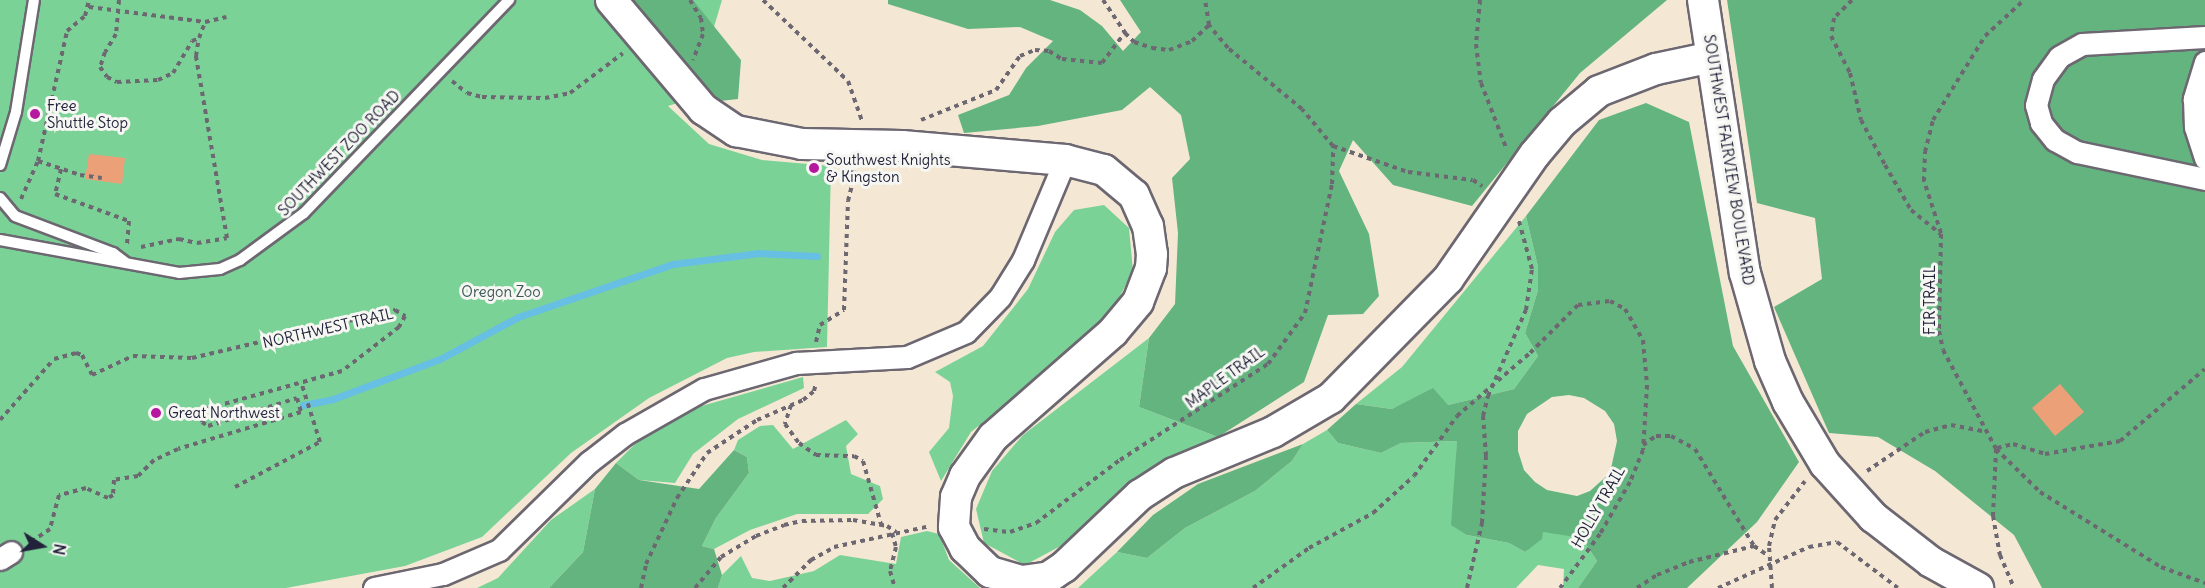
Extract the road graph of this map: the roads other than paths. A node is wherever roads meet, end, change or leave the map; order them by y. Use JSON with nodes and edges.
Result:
{"nodes":[{"id":1,"x":34,"y":0,"type":"edge"},
{"id":2,"x":41,"y":0,"type":"edge"},
{"id":3,"x":509,"y":0,"type":"edge"},
{"id":4,"x":611,"y":0,"type":"edge"},
{"id":5,"x":1703,"y":0,"type":"edge"},
{"id":6,"x":31,"y":30,"type":"junction"},
{"id":7,"x":2205,"y":37,"type":"edge"},
{"id":8,"x":1712,"y":57,"type":"junction"},
{"id":9,"x":2205,"y":62,"type":"edge"},
{"id":10,"x":2205,"y":158,"type":"edge"},
{"id":11,"x":1065,"y":160,"type":"junction"},
{"id":12,"x":0,"y":165,"type":"edge"},
{"id":13,"x":2205,"y":179,"type":"edge"},
{"id":14,"x":0,"y":198,"type":"edge"},
{"id":15,"x":0,"y":240,"type":"edge"},
{"id":16,"x":125,"y":262,"type":"junction"},
{"id":17,"x":374,"y":588,"type":"edge"},
{"id":18,"x":1978,"y":588,"type":"edge"}],
"edges":[{"from":1,"to":6,"type":"lane"},
{"from":2,"to":6,"type":"lane"},
{"from":3,"to":16,"type":"lane","name":"SOUTHWEST ZOO ROAD"},
{"from":4,"to":11,"type":"street"},
{"from":5,"to":8,"type":"street","name":"SOUTHWEST FAIRVIEW BOULEVARD"},
{"from":6,"to":12,"type":"lane"},
{"from":7,"to":13,"type":"street"},
{"from":8,"to":11,"type":"street"},
{"from":8,"to":18,"type":"street","name":"SOUTHWEST FAIRVIEW BOULEVARD"},
{"from":9,"to":10,"type":"street"},
{"from":11,"to":17,"type":"street"},
{"from":14,"to":16,"type":"lane","name":"SOUTHWEST ZOO ROAD"},
{"from":15,"to":16,"type":"lane","name":"SOUTHWEST ZOO ROAD"}]}
